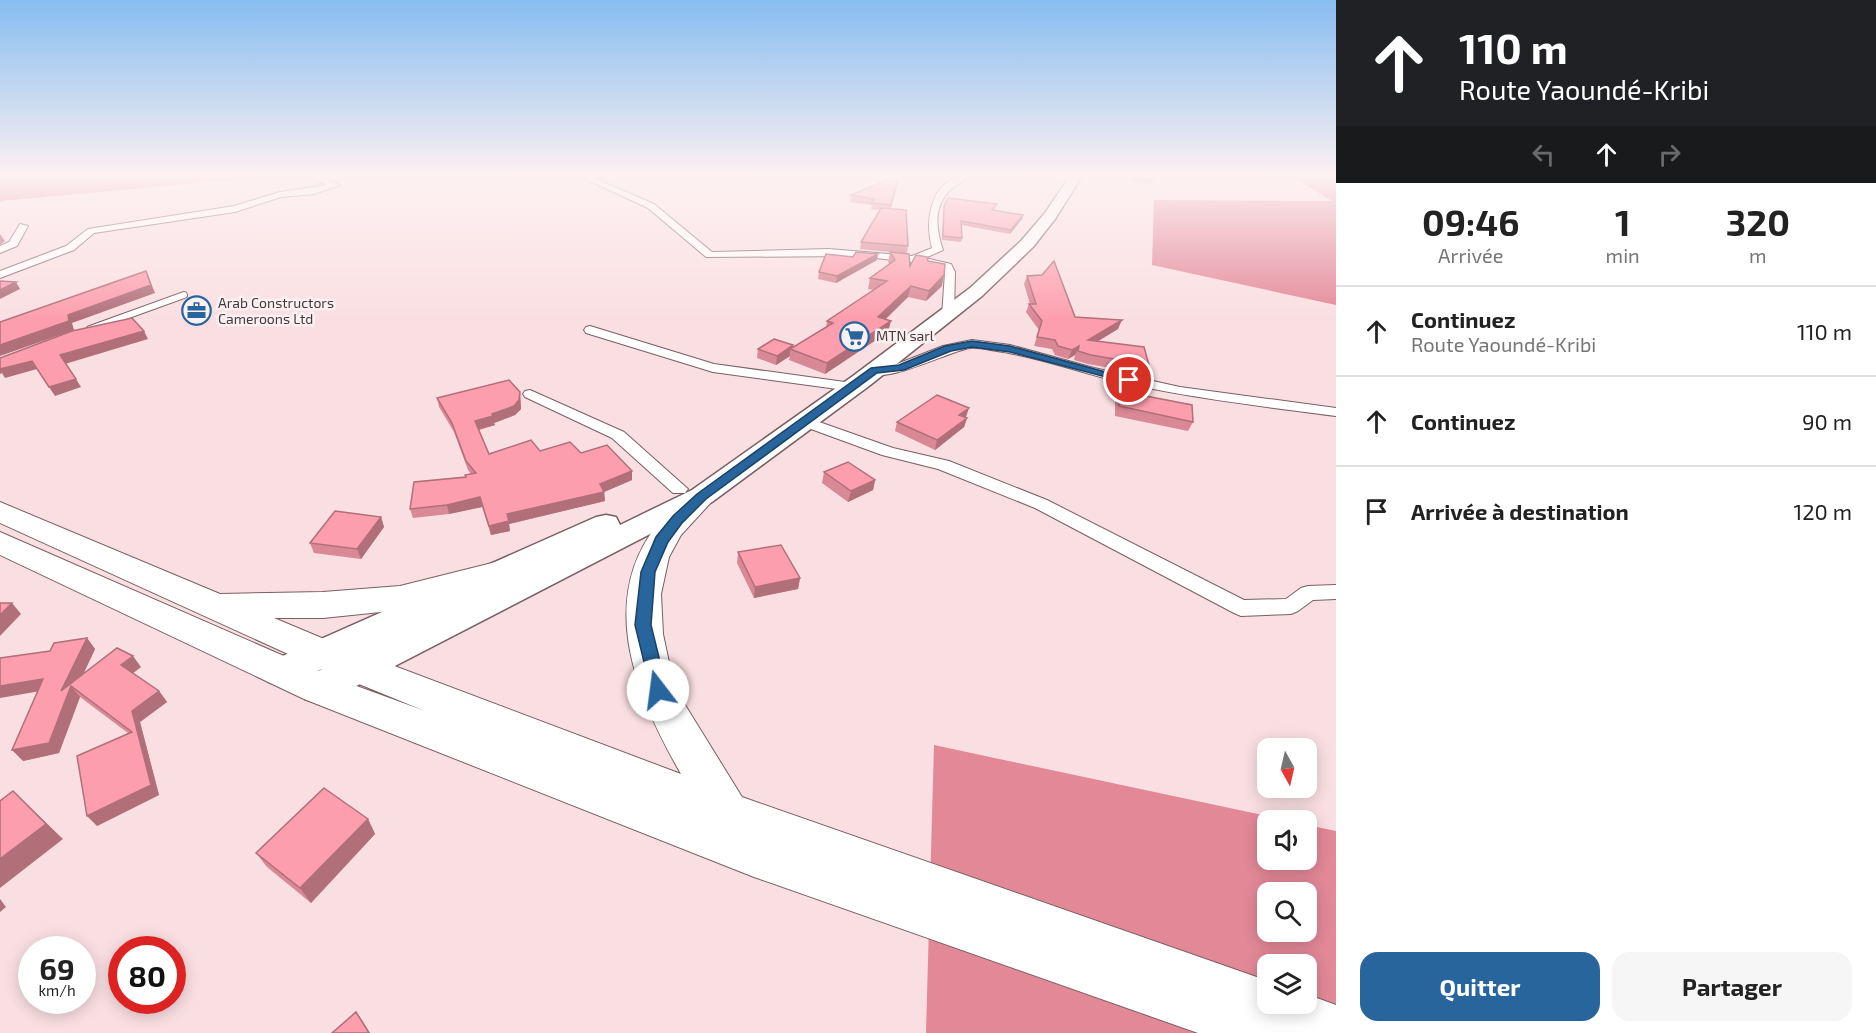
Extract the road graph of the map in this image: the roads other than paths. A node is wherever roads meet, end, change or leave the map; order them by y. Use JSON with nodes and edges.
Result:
{"nodes":[{"id":1,"x":136,"y":224,"type":"edge"},
{"id":2,"x":673,"y":224,"type":"edge"},
{"id":3,"x":932,"y":224,"type":"edge"},
{"id":4,"x":1043,"y":224,"type":"edge"},
{"id":5,"x":23,"y":226,"type":"dead end"},
{"id":6,"x":0,"y":250,"type":"edge"},
{"id":7,"x":915,"y":258,"type":"junction"},
{"id":8,"x":0,"y":274,"type":"edge"},
{"id":9,"x":184,"y":295,"type":"dead end"},
{"id":10,"x":948,"y":316,"type":"junction"},
{"id":11,"x":87,"y":330,"type":"edge"},
{"id":12,"x":590,"y":330,"type":"dead end"},
{"id":13,"x":874,"y":371,"type":"junction"},
{"id":14,"x":852,"y":387,"type":"junction"},
{"id":15,"x":530,"y":394,"type":"dead end"},
{"id":16,"x":1336,"y":412,"type":"edge"},
{"id":17,"x":805,"y":423,"type":"junction"},
{"id":18,"x":690,"y":493,"type":"junction"},
{"id":19,"x":0,"y":512,"type":"edge"},
{"id":20,"x":0,"y":542,"type":"edge"},
{"id":21,"x":504,"y":571,"type":"junction"},
{"id":22,"x":1336,"y":592,"type":"edge"},
{"id":23,"x":215,"y":605,"type":"junction"},
{"id":24,"x":321,"y":671,"type":"junction"},
{"id":25,"x":727,"y":813,"type":"junction"},
{"id":26,"x":1336,"y":1032,"type":"edge"},
{"id":27,"x":1276,"y":1033,"type":"edge"}],
"edges":[{"from":1,"to":8,"type":"street"},
{"from":2,"to":7,"type":"street"},
{"from":3,"to":7,"type":"street"},
{"from":4,"to":10,"type":"main road"},
{"from":5,"to":6,"type":"street"},
{"from":7,"to":10,"type":"street"},
{"from":9,"to":11,"type":"lane"},
{"from":10,"to":13,"type":"main road"},
{"from":12,"to":14,"type":"street"},
{"from":13,"to":14,"type":"main road"},
{"from":13,"to":16,"type":"street"},
{"from":14,"to":17,"type":"main road"},
{"from":15,"to":18,"type":"street"},
{"from":17,"to":18,"type":"main road"},
{"from":17,"to":22,"type":"street"},
{"from":18,"to":21,"type":"main road"},
{"from":18,"to":24,"type":"main road"},
{"from":18,"to":25,"type":"highway"},
{"from":19,"to":23,"type":"highway"},
{"from":20,"to":24,"type":"highway"},
{"from":21,"to":23,"type":"highway"},
{"from":21,"to":24,"type":"main road"},
{"from":23,"to":24,"type":"highway"},
{"from":24,"to":25,"type":"highway"},
{"from":24,"to":27,"type":"highway"},
{"from":25,"to":26,"type":"highway"}]}
